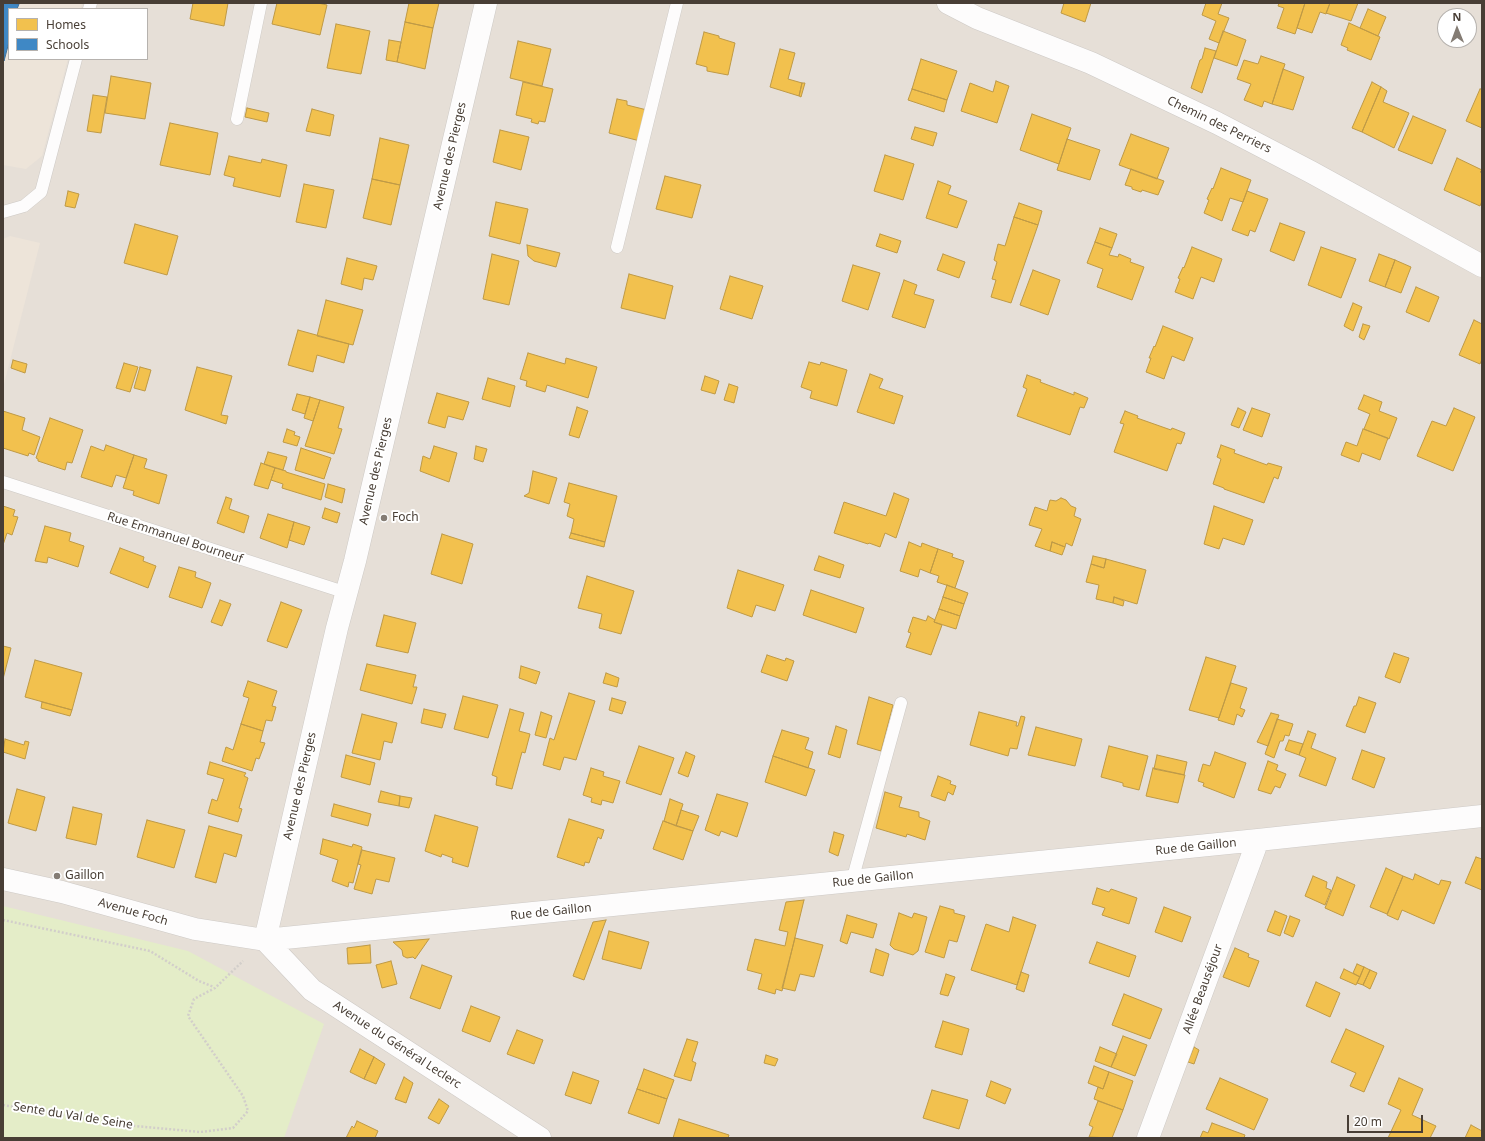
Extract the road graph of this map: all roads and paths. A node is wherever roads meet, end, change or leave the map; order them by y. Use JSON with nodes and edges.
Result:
{"nodes":[{"id":1,"x":261,"y":3,"type":"edge"},
{"id":2,"x":486,"y":3,"type":"edge"},
{"id":3,"x":677,"y":3,"type":"edge"},
{"id":4,"x":948,"y":3,"type":"edge"},
{"id":5,"x":76,"y":60,"type":"edge"},
{"id":6,"x":237,"y":119,"type":"dead end"},
{"id":7,"x":3,"y":212,"type":"edge"},
{"id":8,"x":617,"y":247,"type":"dead end"},
{"id":9,"x":1482,"y":266,"type":"edge"},
{"id":10,"x":3,"y":482,"type":"edge"},
{"id":11,"x":347,"y":593,"type":"junction"},
{"id":12,"x":901,"y":703,"type":"dead end"},
{"id":13,"x":1482,"y":816,"type":"edge"},
{"id":14,"x":1258,"y":840,"type":"junction"},
{"id":15,"x":3,"y":879,"type":"edge"},
{"id":16,"x":852,"y":881,"type":"junction"},
{"id":17,"x":3,"y":920,"type":"edge"},
{"id":18,"x":265,"y":940,"type":"junction"},
{"id":19,"x":215,"y":988,"type":"junction"},
{"id":20,"x":3,"y":1105,"type":"edge"},
{"id":21,"x":540,"y":1138,"type":"edge"},
{"id":22,"x":1148,"y":1138,"type":"edge"}],
"edges":[{"from":1,"to":6,"type":"lane"},
{"from":2,"to":11,"type":"street","name":"Avenue des Pierges"},
{"from":3,"to":8,"type":"lane"},
{"from":4,"to":9,"type":"street","name":"Chemin des Perriers"},
{"from":5,"to":7,"type":"lane"},
{"from":10,"to":11,"type":"lane","name":"Rue Emmanuel Bourneuf"},
{"from":11,"to":18,"type":"street","name":"Avenue des Pierges"},
{"from":12,"to":16,"type":"lane"},
{"from":13,"to":14,"type":"street","name":"Rue de Gaillon"},
{"from":14,"to":16,"type":"street","name":"Rue de Gaillon"},
{"from":14,"to":22,"type":"street","name":"Allée Beauséjour"},
{"from":15,"to":18,"type":"street","name":"Avenue Foch"},
{"from":16,"to":18,"type":"street","name":"Rue de Gaillon"},
{"from":17,"to":19,"type":"path"},
{"from":18,"to":19,"type":"path","name":"Sente du Val de Seine"},
{"from":18,"to":21,"type":"street","name":"Avenue du Général Leclerc"},
{"from":19,"to":20,"type":"path","name":"Sente du Val de Seine"}]}
